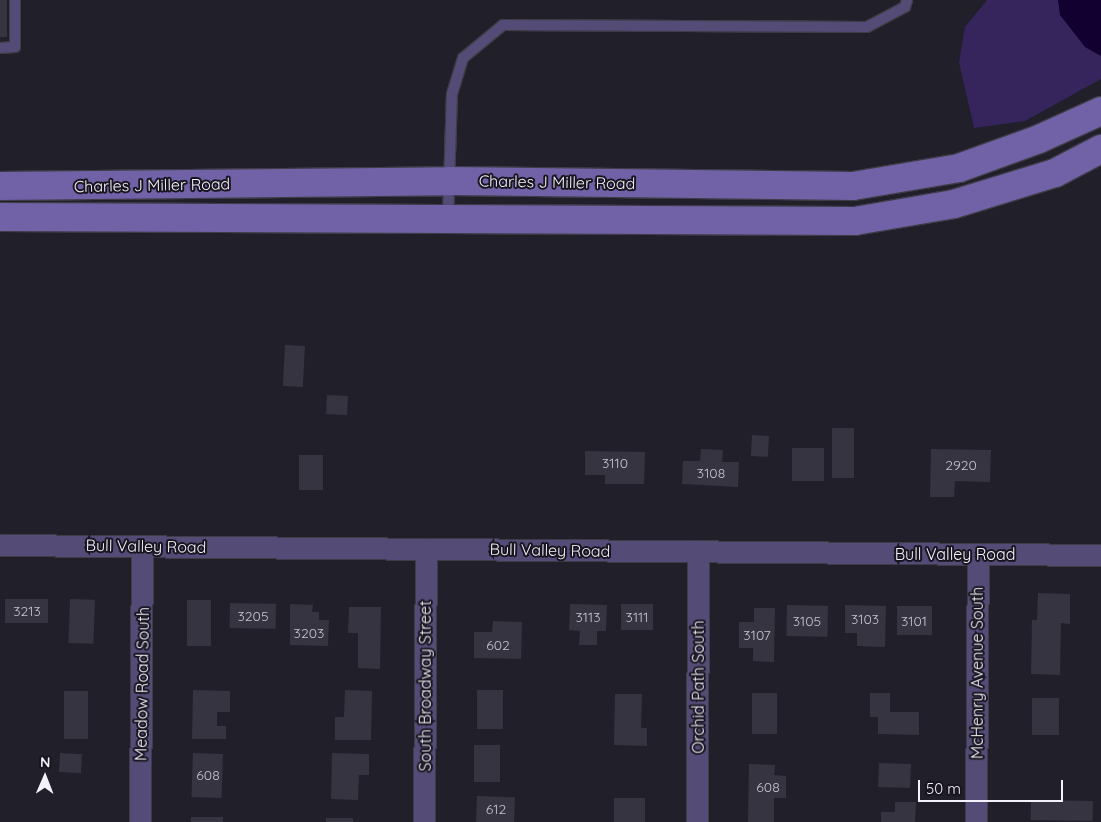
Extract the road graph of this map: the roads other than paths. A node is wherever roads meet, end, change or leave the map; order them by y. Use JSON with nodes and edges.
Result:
{"nodes":[{"id":1,"x":15,"y":0,"type":"edge"},
{"id":2,"x":907,"y":0,"type":"edge"},
{"id":3,"x":0,"y":48,"type":"edge"},
{"id":4,"x":1101,"y":112,"type":"edge"},
{"id":5,"x":1101,"y":149,"type":"edge"},
{"id":6,"x":450,"y":181,"type":"junction"},
{"id":7,"x":0,"y":186,"type":"edge"},
{"id":8,"x":0,"y":217,"type":"edge"},
{"id":9,"x":448,"y":219,"type":"junction"},
{"id":10,"x":0,"y":545,"type":"edge"},
{"id":11,"x":142,"y":546,"type":"junction"},
{"id":12,"x":426,"y":549,"type":"junction"},
{"id":13,"x":698,"y":552,"type":"junction"},
{"id":14,"x":978,"y":554,"type":"junction"},
{"id":15,"x":1101,"y":555,"type":"edge"},
{"id":16,"x":140,"y":822,"type":"edge"},
{"id":17,"x":424,"y":822,"type":"edge"},
{"id":18,"x":697,"y":822,"type":"edge"},
{"id":19,"x":976,"y":822,"type":"edge"}],
"edges":[{"from":1,"to":3,"type":"lane"},
{"from":2,"to":6,"type":"lane"},
{"from":4,"to":6,"type":"street","name":"Charles J Miller Road"},
{"from":5,"to":9,"type":"street","name":"Charles J Miller Road"},
{"from":6,"to":7,"type":"street","name":"Charles J Miller Road"},
{"from":6,"to":9,"type":"lane"},
{"from":8,"to":9,"type":"street","name":"Charles J Miller Road"},
{"from":10,"to":11,"type":"street","name":"Bull Valley Road"},
{"from":11,"to":12,"type":"street","name":"Bull Valley Road"},
{"from":11,"to":16,"type":"street","name":"Meadow Road South"},
{"from":12,"to":13,"type":"street","name":"Bull Valley Road"},
{"from":12,"to":17,"type":"street","name":"South Broadway Street"},
{"from":13,"to":14,"type":"street","name":"Bull Valley Road"},
{"from":13,"to":18,"type":"street","name":"Orchid Path South"},
{"from":14,"to":15,"type":"street","name":"Bull Valley Road"},
{"from":14,"to":19,"type":"street","name":"McHenry Avenue South"}]}
